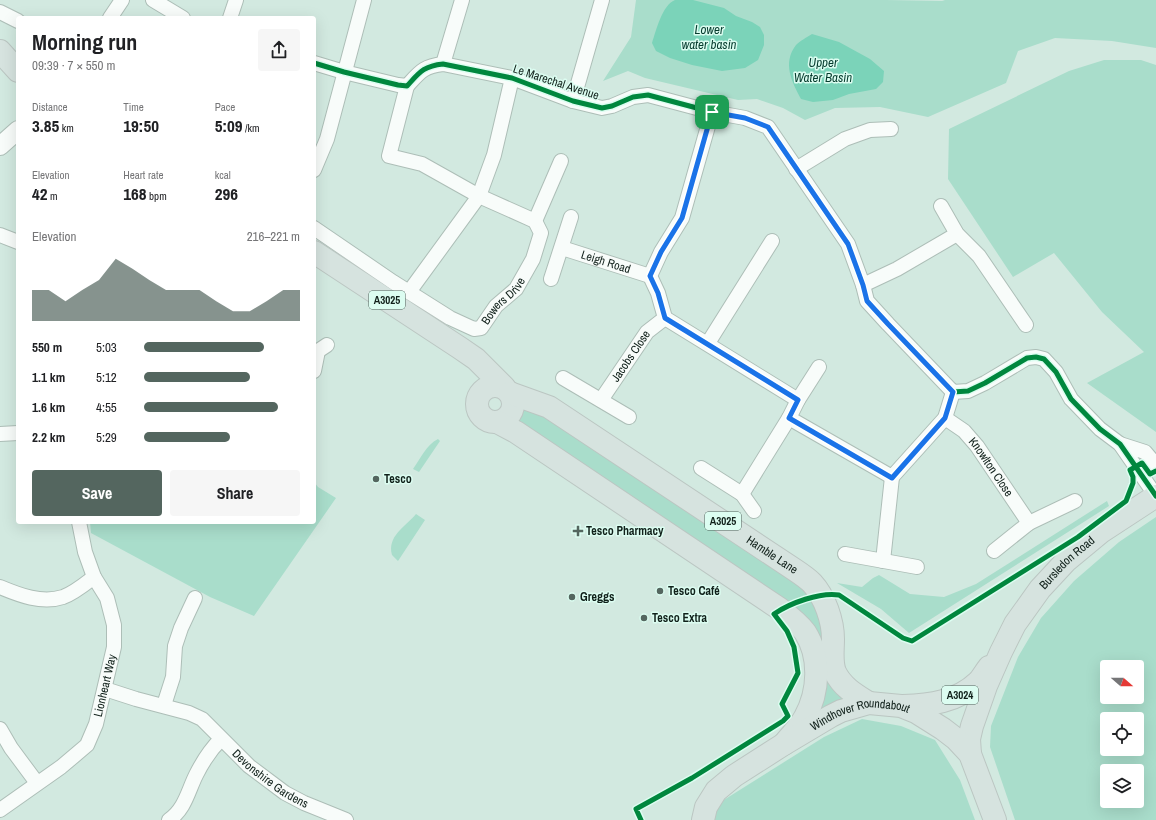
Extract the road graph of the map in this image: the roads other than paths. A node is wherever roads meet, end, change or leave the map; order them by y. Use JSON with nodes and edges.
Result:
{"nodes":[{"id":1,"x":122,"y":0,"type":"edge"},
{"id":2,"x":153,"y":0,"type":"edge"},
{"id":3,"x":236,"y":0,"type":"edge"},
{"id":4,"x":364,"y":0,"type":"edge"},
{"id":5,"x":462,"y":0,"type":"edge"},
{"id":6,"x":602,"y":0,"type":"edge"},
{"id":7,"x":0,"y":12,"type":"edge"},
{"id":8,"x":111,"y":16,"type":"edge"},
{"id":9,"x":180,"y":16,"type":"edge"},
{"id":10,"x":231,"y":16,"type":"edge"},
{"id":11,"x":16,"y":21,"type":"edge"},
{"id":12,"x":0,"y":50,"type":"edge"},
{"id":13,"x":316,"y":64,"type":"edge"},
{"id":14,"x":443,"y":64,"type":"junction"},
{"id":15,"x":16,"y":69,"type":"edge"},
{"id":16,"x":344,"y":72,"type":"junction"},
{"id":17,"x":512,"y":78,"type":"junction"},
{"id":18,"x":407,"y":86,"type":"junction"},
{"id":19,"x":573,"y":101,"type":"junction"},
{"id":20,"x":712,"y":112,"type":"junction"},
{"id":21,"x":892,"y":129,"type":"dead end"},
{"id":22,"x":16,"y":132,"type":"edge"},
{"id":23,"x":0,"y":146,"type":"edge"},
{"id":24,"x":561,"y":161,"type":"dead end"},
{"id":25,"x":316,"y":165,"type":"edge"},
{"id":26,"x":796,"y":169,"type":"junction"},
{"id":27,"x":479,"y":196,"type":"junction"},
{"id":28,"x":941,"y":206,"type":"dead end"},
{"id":29,"x":571,"y":217,"type":"dead end"},
{"id":30,"x":535,"y":221,"type":"junction"},
{"id":31,"x":316,"y":229,"type":"edge"},
{"id":32,"x":957,"y":234,"type":"junction"},
{"id":33,"x":0,"y":235,"type":"edge"},
{"id":34,"x":16,"y":241,"type":"edge"},
{"id":35,"x":772,"y":241,"type":"dead end"},
{"id":36,"x":562,"y":248,"type":"junction"},
{"id":37,"x":316,"y":253,"type":"edge"},
{"id":38,"x":650,"y":276,"type":"junction"},
{"id":39,"x":550,"y":279,"type":"dead end"},
{"id":40,"x":863,"y":285,"type":"junction"},
{"id":41,"x":409,"y":292,"type":"junction"},
{"id":42,"x":665,"y":318,"type":"junction"},
{"id":43,"x":1026,"y":325,"type":"dead end"},
{"id":44,"x":708,"y":343,"type":"junction"},
{"id":45,"x":320,"y":348,"type":"edge"},
{"id":46,"x":460,"y":348,"type":"junction"},
{"id":47,"x":316,"y":363,"type":"edge"},
{"id":48,"x":819,"y":367,"type":"dead end"},
{"id":49,"x":563,"y":378,"type":"dead end"},
{"id":50,"x":507,"y":390,"type":"junction"},
{"id":51,"x":953,"y":392,"type":"junction"},
{"id":52,"x":479,"y":395,"type":"junction"},
{"id":53,"x":601,"y":400,"type":"junction"},
{"id":54,"x":798,"y":400,"type":"junction"},
{"id":55,"x":629,"y":417,"type":"dead end"},
{"id":56,"x":789,"y":418,"type":"junction"},
{"id":57,"x":945,"y":418,"type":"junction"},
{"id":58,"x":497,"y":422,"type":"junction"},
{"id":59,"x":16,"y":433,"type":"edge"},
{"id":60,"x":0,"y":434,"type":"edge"},
{"id":61,"x":1120,"y":444,"type":"junction"},
{"id":62,"x":1156,"y":465,"type":"edge"},
{"id":63,"x":701,"y":468,"type":"dead end"},
{"id":64,"x":892,"y":478,"type":"junction"},
{"id":65,"x":742,"y":494,"type":"junction"},
{"id":66,"x":1156,"y":496,"type":"edge"},
{"id":67,"x":1075,"y":501,"type":"dead end"},
{"id":68,"x":754,"y":511,"type":"dead end"},
{"id":69,"x":79,"y":524,"type":"edge"},
{"id":70,"x":1029,"y":524,"type":"junction"},
{"id":71,"x":994,"y":551,"type":"dead end"},
{"id":72,"x":845,"y":554,"type":"dead end"},
{"id":73,"x":883,"y":560,"type":"junction"},
{"id":74,"x":917,"y":567,"type":"dead end"},
{"id":75,"x":94,"y":577,"type":"junction"},
{"id":76,"x":0,"y":587,"type":"edge"},
{"id":77,"x":195,"y":598,"type":"dead end"},
{"id":78,"x":1001,"y":652,"type":"junction"},
{"id":79,"x":105,"y":689,"type":"junction"},
{"id":80,"x":869,"y":703,"type":"junction"},
{"id":81,"x":164,"y":705,"type":"junction"},
{"id":82,"x":902,"y":706,"type":"junction"},
{"id":83,"x":0,"y":729,"type":"edge"},
{"id":84,"x":221,"y":739,"type":"junction"},
{"id":85,"x":784,"y":744,"type":"junction"},
{"id":86,"x":970,"y":754,"type":"junction"},
{"id":87,"x":37,"y":783,"type":"junction"},
{"id":88,"x":0,"y":810,"type":"edge"},
{"id":89,"x":705,"y":813,"type":"edge"},
{"id":90,"x":169,"y":820,"type":"edge"},
{"id":91,"x":346,"y":820,"type":"edge"},
{"id":92,"x":686,"y":820,"type":"edge"},
{"id":93,"x":995,"y":820,"type":"edge"}],
"edges":[{"from":1,"to":8,"type":"street"},
{"from":2,"to":9,"type":"street"},
{"from":3,"to":10,"type":"street"},
{"from":4,"to":16,"type":"street"},
{"from":5,"to":14,"type":"street"},
{"from":6,"to":19,"type":"street"},
{"from":7,"to":11,"type":"street"},
{"from":12,"to":15,"type":"main road"},
{"from":13,"to":16,"type":"street"},
{"from":14,"to":17,"type":"street","name":"Le Marechal Avenue"},
{"from":14,"to":18,"type":"street","name":"Le Marechal Avenue"},
{"from":16,"to":18,"type":"street"},
{"from":16,"to":25,"type":"street"},
{"from":17,"to":19,"type":"street","name":"Le Marechal Avenue"},
{"from":17,"to":27,"type":"street"},
{"from":18,"to":27,"type":"street"},
{"from":19,"to":20,"type":"street","name":"Le Marechal Avenue"},
{"from":20,"to":26,"type":"street","name":"Le Marechal Avenue"},
{"from":20,"to":38,"type":"street"},
{"from":21,"to":26,"type":"street"},
{"from":22,"to":23,"type":"street"},
{"from":24,"to":30,"type":"street"},
{"from":26,"to":40,"type":"street","name":"Le Marechal Avenue"},
{"from":27,"to":30,"type":"street"},
{"from":27,"to":41,"type":"street"},
{"from":28,"to":32,"type":"street"},
{"from":29,"to":36,"type":"street"},
{"from":30,"to":41,"type":"street","name":"Bowers Drive"},
{"from":31,"to":41,"type":"street","name":"Bowers Drive"},
{"from":32,"to":40,"type":"street"},
{"from":32,"to":43,"type":"street"},
{"from":33,"to":34,"type":"street"},
{"from":35,"to":44,"type":"street"},
{"from":36,"to":38,"type":"street","name":"Leigh Road"},
{"from":36,"to":39,"type":"street"},
{"from":37,"to":46,"type":"main road","name":"Hamble Lane","number":"A3025"},
{"from":38,"to":42,"type":"street"},
{"from":40,"to":51,"type":"street","name":"Le Marechal Avenue"},
{"from":42,"to":44,"type":"street"},
{"from":42,"to":53,"type":"street","name":"Jacobs Close"},
{"from":44,"to":54,"type":"street"},
{"from":45,"to":47,"type":"street"},
{"from":46,"to":50,"type":"main road","name":"Hamble Lane","number":"A3025"},
{"from":46,"to":52,"type":"main road"},
{"from":48,"to":54,"type":"street"},
{"from":49,"to":53,"type":"street"},
{"from":50,"to":52,"type":"main road"},
{"from":50,"to":58,"type":"main road"},
{"from":50,"to":80,"type":"main road","name":"Hamble Lane","number":"A3025"},
{"from":51,"to":57,"type":"street"},
{"from":51,"to":61,"type":"street"},
{"from":52,"to":58,"type":"main road"},
{"from":53,"to":55,"type":"street"},
{"from":54,"to":56,"type":"street"},
{"from":56,"to":64,"type":"street"},
{"from":56,"to":65,"type":"street"},
{"from":57,"to":64,"type":"street"},
{"from":57,"to":70,"type":"street","name":"Knowlton Close"},
{"from":58,"to":85,"type":"main road"},
{"from":59,"to":60,"type":"street"},
{"from":61,"to":62,"type":"street"},
{"from":61,"to":66,"type":"street"},
{"from":63,"to":65,"type":"street"},
{"from":64,"to":73,"type":"street"},
{"from":65,"to":68,"type":"street"},
{"from":66,"to":78,"type":"main road","name":"Bursledon Road","number":"A3024"},
{"from":67,"to":70,"type":"street"},
{"from":69,"to":75,"type":"street","name":"Lionheart Way"},
{"from":70,"to":71,"type":"street"},
{"from":72,"to":73,"type":"street"},
{"from":73,"to":74,"type":"street"},
{"from":75,"to":76,"type":"street"},
{"from":75,"to":79,"type":"street","name":"Lionheart Way"},
{"from":77,"to":81,"type":"street"},
{"from":78,"to":82,"type":"main road","name":"Bursledon Road","number":"A3024"},
{"from":78,"to":86,"type":"main road","name":"Bursledon Road","number":"A3024"},
{"from":79,"to":81,"type":"street","name":"Devonshire Gardens"},
{"from":79,"to":87,"type":"street","name":"Lionheart Way"},
{"from":80,"to":82,"type":"main road","name":"Windhover Roundabout"},
{"from":80,"to":85,"type":"main road","name":"Windhover Roundabout"},
{"from":81,"to":84,"type":"street","name":"Devonshire Gardens"},
{"from":82,"to":86,"type":"main road","name":"Windhover Roundabout"},
{"from":83,"to":87,"type":"street"},
{"from":84,"to":90,"type":"street","name":"Devonshire Gardens"},
{"from":84,"to":91,"type":"street","name":"Devonshire Gardens"},
{"from":85,"to":89,"type":"main road","name":"Windhover Roundabout"},
{"from":86,"to":93,"type":"main road","name":"Windhover Roundabout"},
{"from":87,"to":88,"type":"street","name":"Lionheart Way"},
{"from":89,"to":92,"type":"main road"}]}
